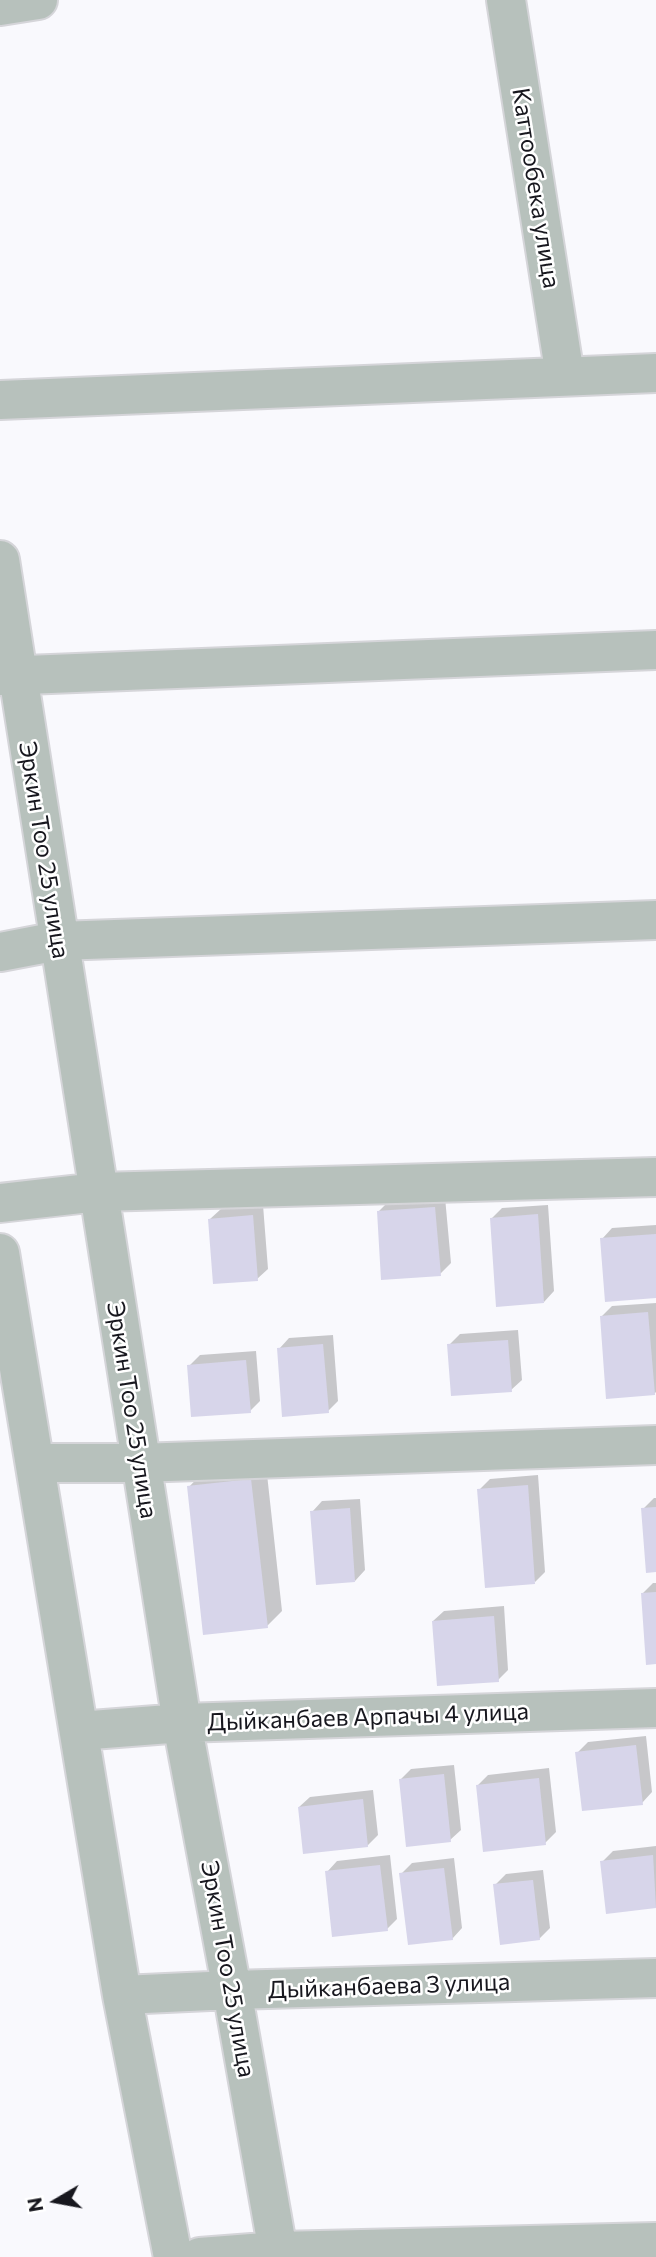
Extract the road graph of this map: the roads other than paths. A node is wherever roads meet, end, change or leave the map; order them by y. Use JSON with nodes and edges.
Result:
{"nodes":[{"id":1,"x":38,"y":0,"type":"edge"},
{"id":2,"x":506,"y":0,"type":"edge"},
{"id":3,"x":0,"y":6,"type":"edge"},
{"id":4,"x":656,"y":373,"type":"edge"},
{"id":5,"x":565,"y":376,"type":"junction"},
{"id":6,"x":0,"y":400,"type":"edge"},
{"id":7,"x":0,"y":560,"type":"edge"},
{"id":8,"x":656,"y":650,"type":"edge"},
{"id":9,"x":8,"y":676,"type":"edge"},
{"id":10,"x":656,"y":920,"type":"edge"},
{"id":11,"x":58,"y":941,"type":"junction"},
{"id":12,"x":0,"y":952,"type":"edge"},
{"id":13,"x":656,"y":1177,"type":"edge"},
{"id":14,"x":98,"y":1192,"type":"junction"},
{"id":15,"x":0,"y":1203,"type":"edge"},
{"id":16,"x":0,"y":1253,"type":"edge"},
{"id":17,"x":656,"y":1445,"type":"edge"},
{"id":18,"x":35,"y":1463,"type":"junction"},
{"id":19,"x":139,"y":1463,"type":"junction"},
{"id":20,"x":656,"y":1708,"type":"edge"},
{"id":21,"x":182,"y":1723,"type":"junction"},
{"id":22,"x":79,"y":1731,"type":"junction"},
{"id":23,"x":656,"y":1978,"type":"edge"},
{"id":24,"x":232,"y":1990,"type":"junction"},
{"id":25,"x":122,"y":1995,"type":"junction"},
{"id":26,"x":656,"y":2242,"type":"edge"},
{"id":27,"x":279,"y":2254,"type":"edge"},
{"id":28,"x":173,"y":2257,"type":"edge"},
{"id":29,"x":200,"y":2257,"type":"edge"}],
"edges":[{"from":1,"to":3,"type":"street"},
{"from":2,"to":5,"type":"street","name":"Каттообека улица"},
{"from":4,"to":5,"type":"street"},
{"from":5,"to":6,"type":"street"},
{"from":7,"to":9,"type":"street","name":"Эркин Тоо 25 улица"},
{"from":8,"to":9,"type":"street"},
{"from":9,"to":11,"type":"street","name":"Эркин Тоо 25 улица"},
{"from":10,"to":11,"type":"street"},
{"from":11,"to":12,"type":"street"},
{"from":11,"to":14,"type":"street","name":"Эркин Тоо 25 улица"},
{"from":13,"to":14,"type":"street"},
{"from":14,"to":15,"type":"street"},
{"from":14,"to":19,"type":"street","name":"Эркин Тоо 25 улица"},
{"from":16,"to":18,"type":"street"},
{"from":17,"to":19,"type":"street"},
{"from":18,"to":19,"type":"street"},
{"from":18,"to":22,"type":"street"},
{"from":19,"to":21,"type":"street","name":"Эркин Тоо 25 улица"},
{"from":20,"to":21,"type":"street","name":"Дыйканбаев Арпачы 4 улица"},
{"from":21,"to":22,"type":"street","name":"Дыйканбаев Арпачы 4 улица"},
{"from":21,"to":24,"type":"street","name":"Эркин Тоо 25 улица"},
{"from":22,"to":25,"type":"street"},
{"from":23,"to":24,"type":"street","name":"Дыйканбаева 3 улица"},
{"from":24,"to":25,"type":"street","name":"Дыйканбаева 3 улица"},
{"from":24,"to":27,"type":"street","name":"Эркин Тоо 25 улица"},
{"from":25,"to":28,"type":"street"},
{"from":26,"to":27,"type":"street"},
{"from":27,"to":29,"type":"street"}]}
